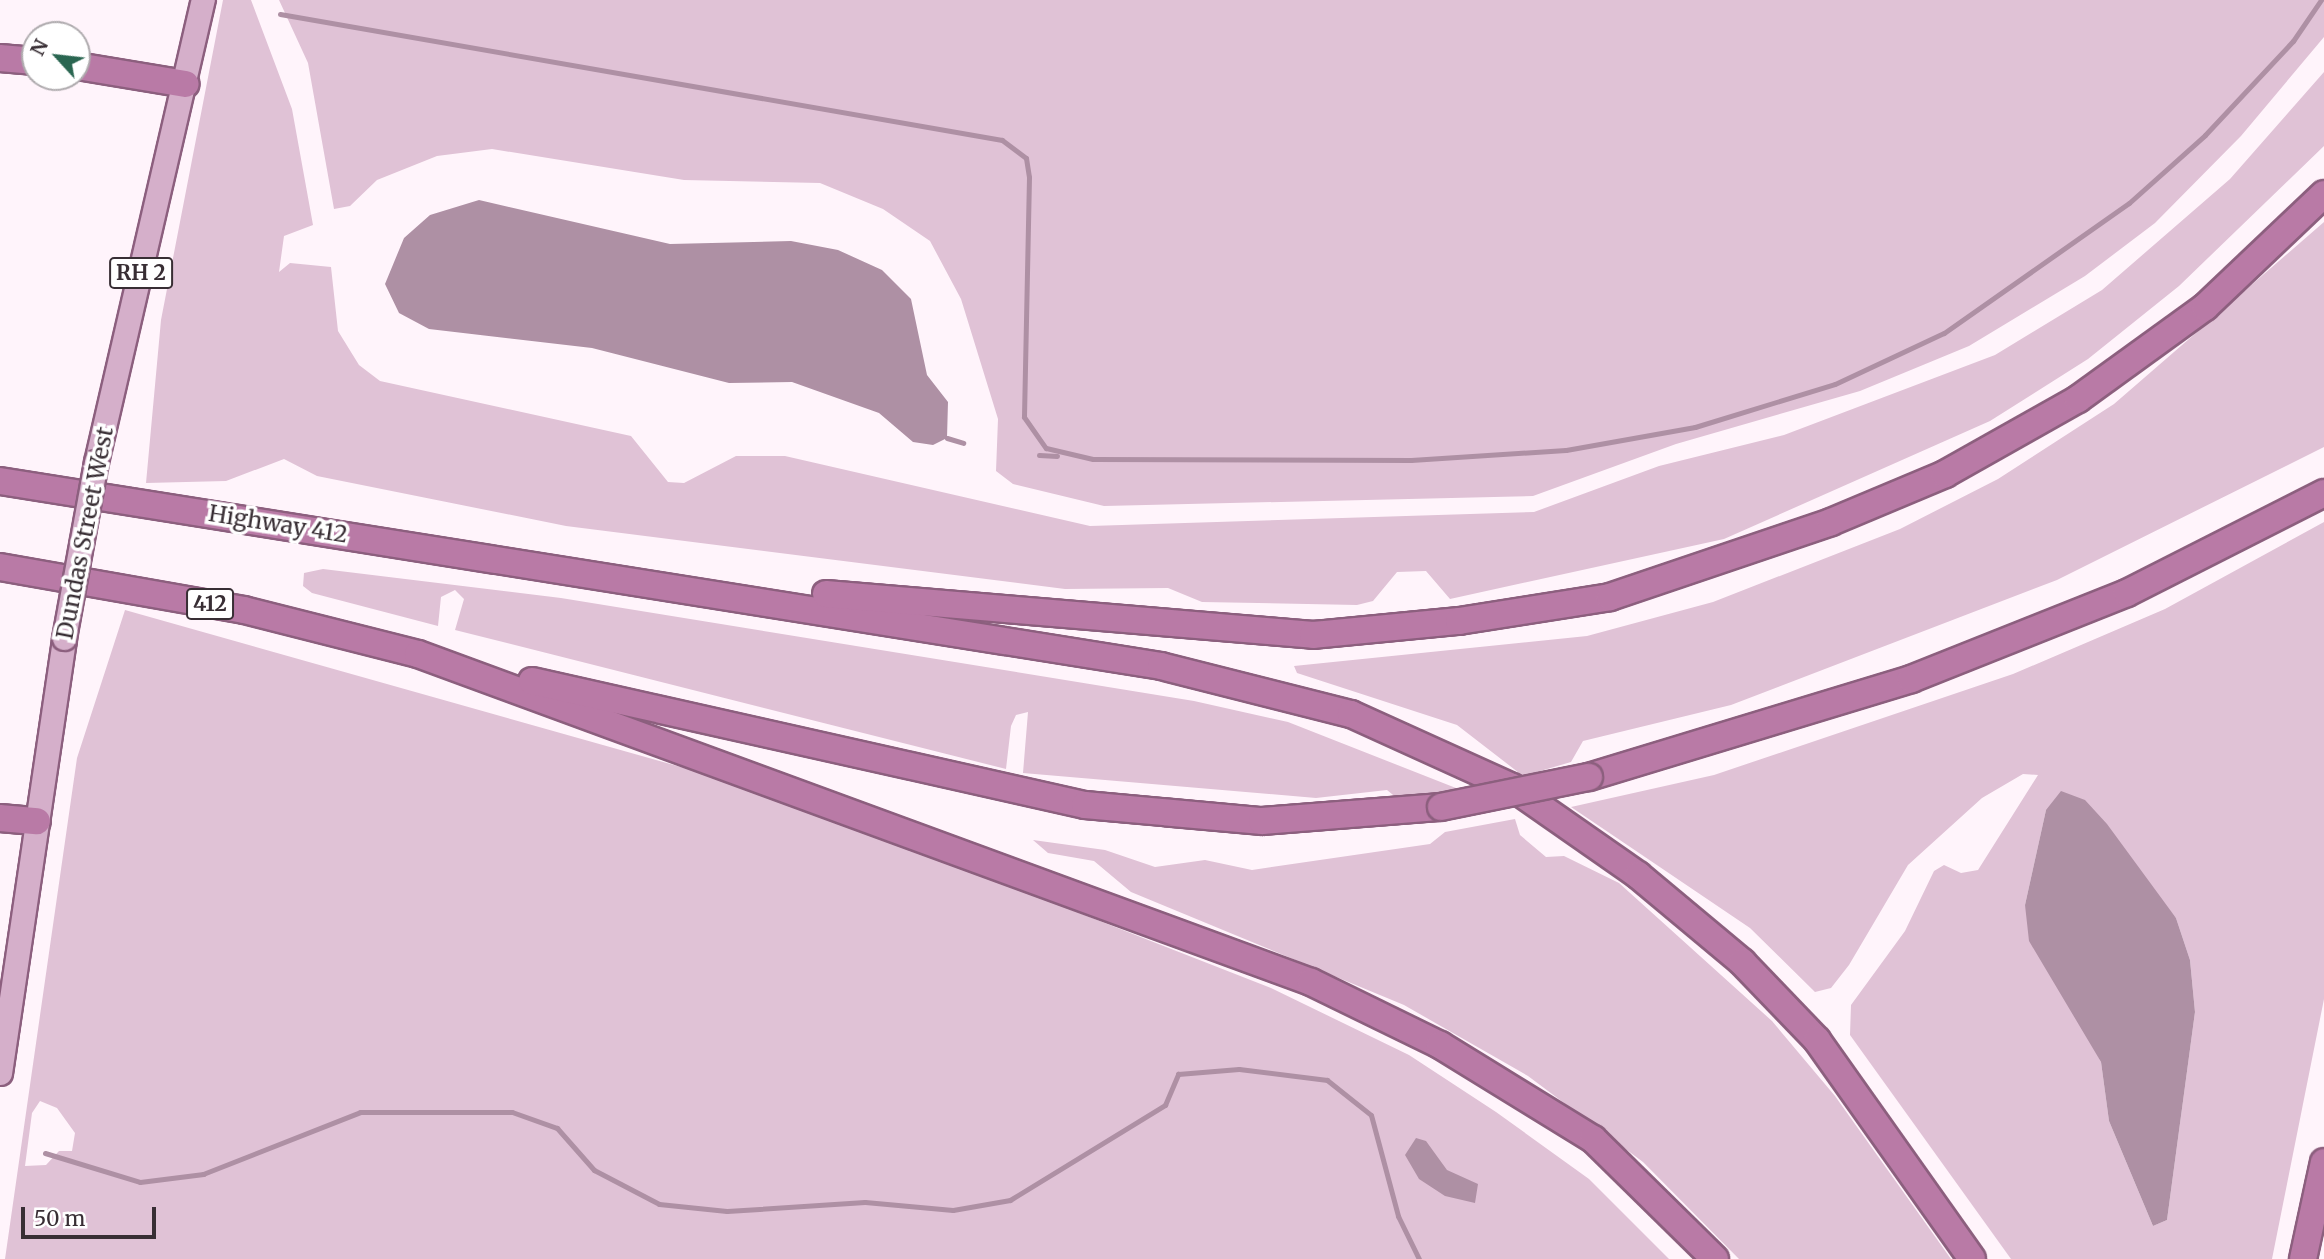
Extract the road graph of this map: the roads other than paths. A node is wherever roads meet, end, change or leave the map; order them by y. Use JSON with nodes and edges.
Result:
{"nodes":[{"id":1,"x":203,"y":0,"type":"edge"},
{"id":2,"x":0,"y":58,"type":"edge"},
{"id":3,"x":21,"y":60,"type":"edge"},
{"id":4,"x":91,"y":68,"type":"edge"},
{"id":5,"x":186,"y":83,"type":"junction"},
{"id":6,"x":2324,"y":194,"type":"edge"},
{"id":7,"x":0,"y":481,"type":"edge"},
{"id":8,"x":2324,"y":493,"type":"edge"},
{"id":9,"x":556,"y":566,"type":"junction"},
{"id":10,"x":0,"y":567,"type":"edge"},
{"id":11,"x":418,"y":654,"type":"junction"},
{"id":12,"x":0,"y":818,"type":"edge"},
{"id":13,"x":37,"y":821,"type":"junction"},
{"id":14,"x":0,"y":1073,"type":"edge"},
{"id":15,"x":2324,"y":1162,"type":"edge"},
{"id":16,"x":1715,"y":1259,"type":"edge"},
{"id":17,"x":1972,"y":1259,"type":"edge"},
{"id":18,"x":2303,"y":1259,"type":"edge"}],
"edges":[{"from":1,"to":5,"type":"main road","name":"Dundas Street West","number":"RH 2"},
{"from":2,"to":3,"type":"highway"},
{"from":4,"to":5,"type":"highway"},
{"from":5,"to":13,"type":"main road","name":"Dundas Street West","number":"RH 2","bridge":true},
{"from":6,"to":9,"type":"highway"},
{"from":7,"to":9,"type":"highway","name":"Highway 412"},
{"from":8,"to":11,"type":"highway","bridge":true},
{"from":9,"to":17,"type":"highway"},
{"from":10,"to":11,"type":"highway","number":"412"},
{"from":11,"to":16,"type":"highway"},
{"from":12,"to":13,"type":"highway"},
{"from":13,"to":14,"type":"main road","name":"Dundas Street West","number":"RH 2"},
{"from":15,"to":18,"type":"highway"}]}
